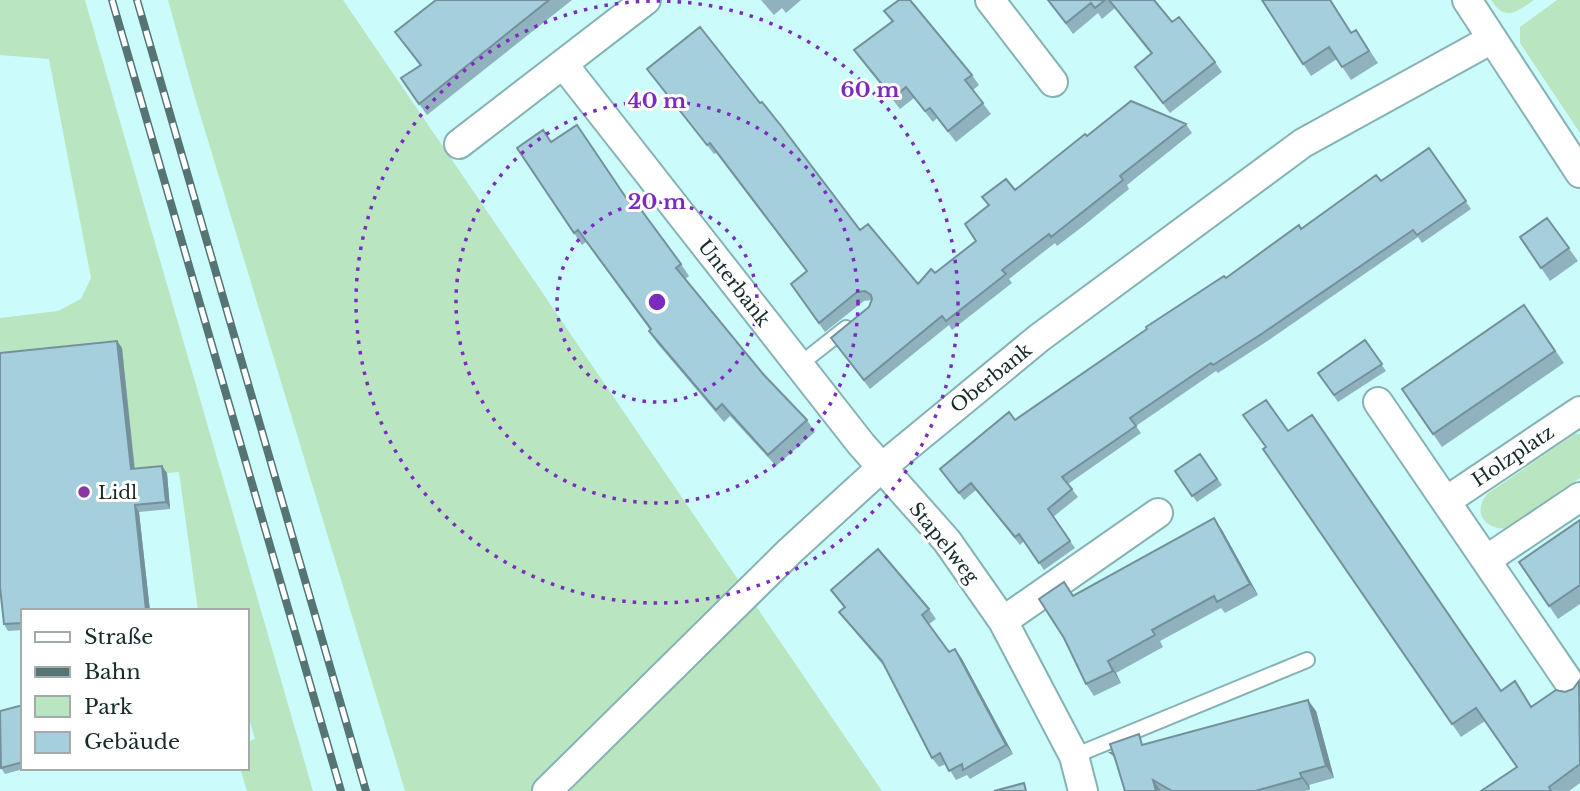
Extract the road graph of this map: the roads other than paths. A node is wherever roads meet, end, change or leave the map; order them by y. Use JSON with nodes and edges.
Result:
{"nodes":[{"id":1,"x":646,"y":0,"type":"edge"},
{"id":2,"x":990,"y":0,"type":"edge"},
{"id":3,"x":1466,"y":0,"type":"edge"},
{"id":4,"x":1492,"y":40,"type":"junction"},
{"id":5,"x":563,"y":64,"type":"junction"},
{"id":6,"x":1053,"y":82,"type":"dead end"},
{"id":7,"x":459,"y":145,"type":"dead end"},
{"id":8,"x":1580,"y":173,"type":"edge"},
{"id":9,"x":859,"y":317,"type":"edge"},
{"id":10,"x":799,"y":365,"type":"junction"},
{"id":11,"x":1378,"y":402,"type":"dead end"},
{"id":12,"x":1580,"y":411,"type":"edge"},
{"id":13,"x":881,"y":468,"type":"junction"},
{"id":14,"x":1580,"y":497,"type":"edge"},
{"id":15,"x":1446,"y":500,"type":"junction"},
{"id":16,"x":1158,"y":513,"type":"dead end"},
{"id":17,"x":1486,"y":560,"type":"junction"},
{"id":18,"x":1003,"y":621,"type":"junction"},
{"id":19,"x":1307,"y":660,"type":"dead end"},
{"id":20,"x":1573,"y":688,"type":"edge"},
{"id":21,"x":1074,"y":756,"type":"junction"},
{"id":22,"x":547,"y":791,"type":"edge"},
{"id":23,"x":1083,"y":791,"type":"edge"}],
"edges":[{"from":1,"to":5,"type":"street"},
{"from":2,"to":6,"type":"street"},
{"from":3,"to":4,"type":"street"},
{"from":4,"to":8,"type":"street"},
{"from":4,"to":13,"type":"street","name":"Oberbank"},
{"from":5,"to":7,"type":"street"},
{"from":5,"to":10,"type":"street","name":"Unterbank"},
{"from":9,"to":10,"type":"lane"},
{"from":10,"to":13,"type":"street","name":"Unterbank"},
{"from":11,"to":15,"type":"street"},
{"from":12,"to":15,"type":"street","name":"Holzplatz"},
{"from":13,"to":18,"type":"street","name":"Stapelweg"},
{"from":13,"to":22,"type":"street","name":"Oberbank"},
{"from":14,"to":17,"type":"street"},
{"from":15,"to":17,"type":"street"},
{"from":16,"to":18,"type":"street"},
{"from":17,"to":20,"type":"street"},
{"from":18,"to":21,"type":"street","name":"Stapelweg"},
{"from":19,"to":21,"type":"lane"},
{"from":21,"to":23,"type":"street","name":"Stapelweg"}]}
